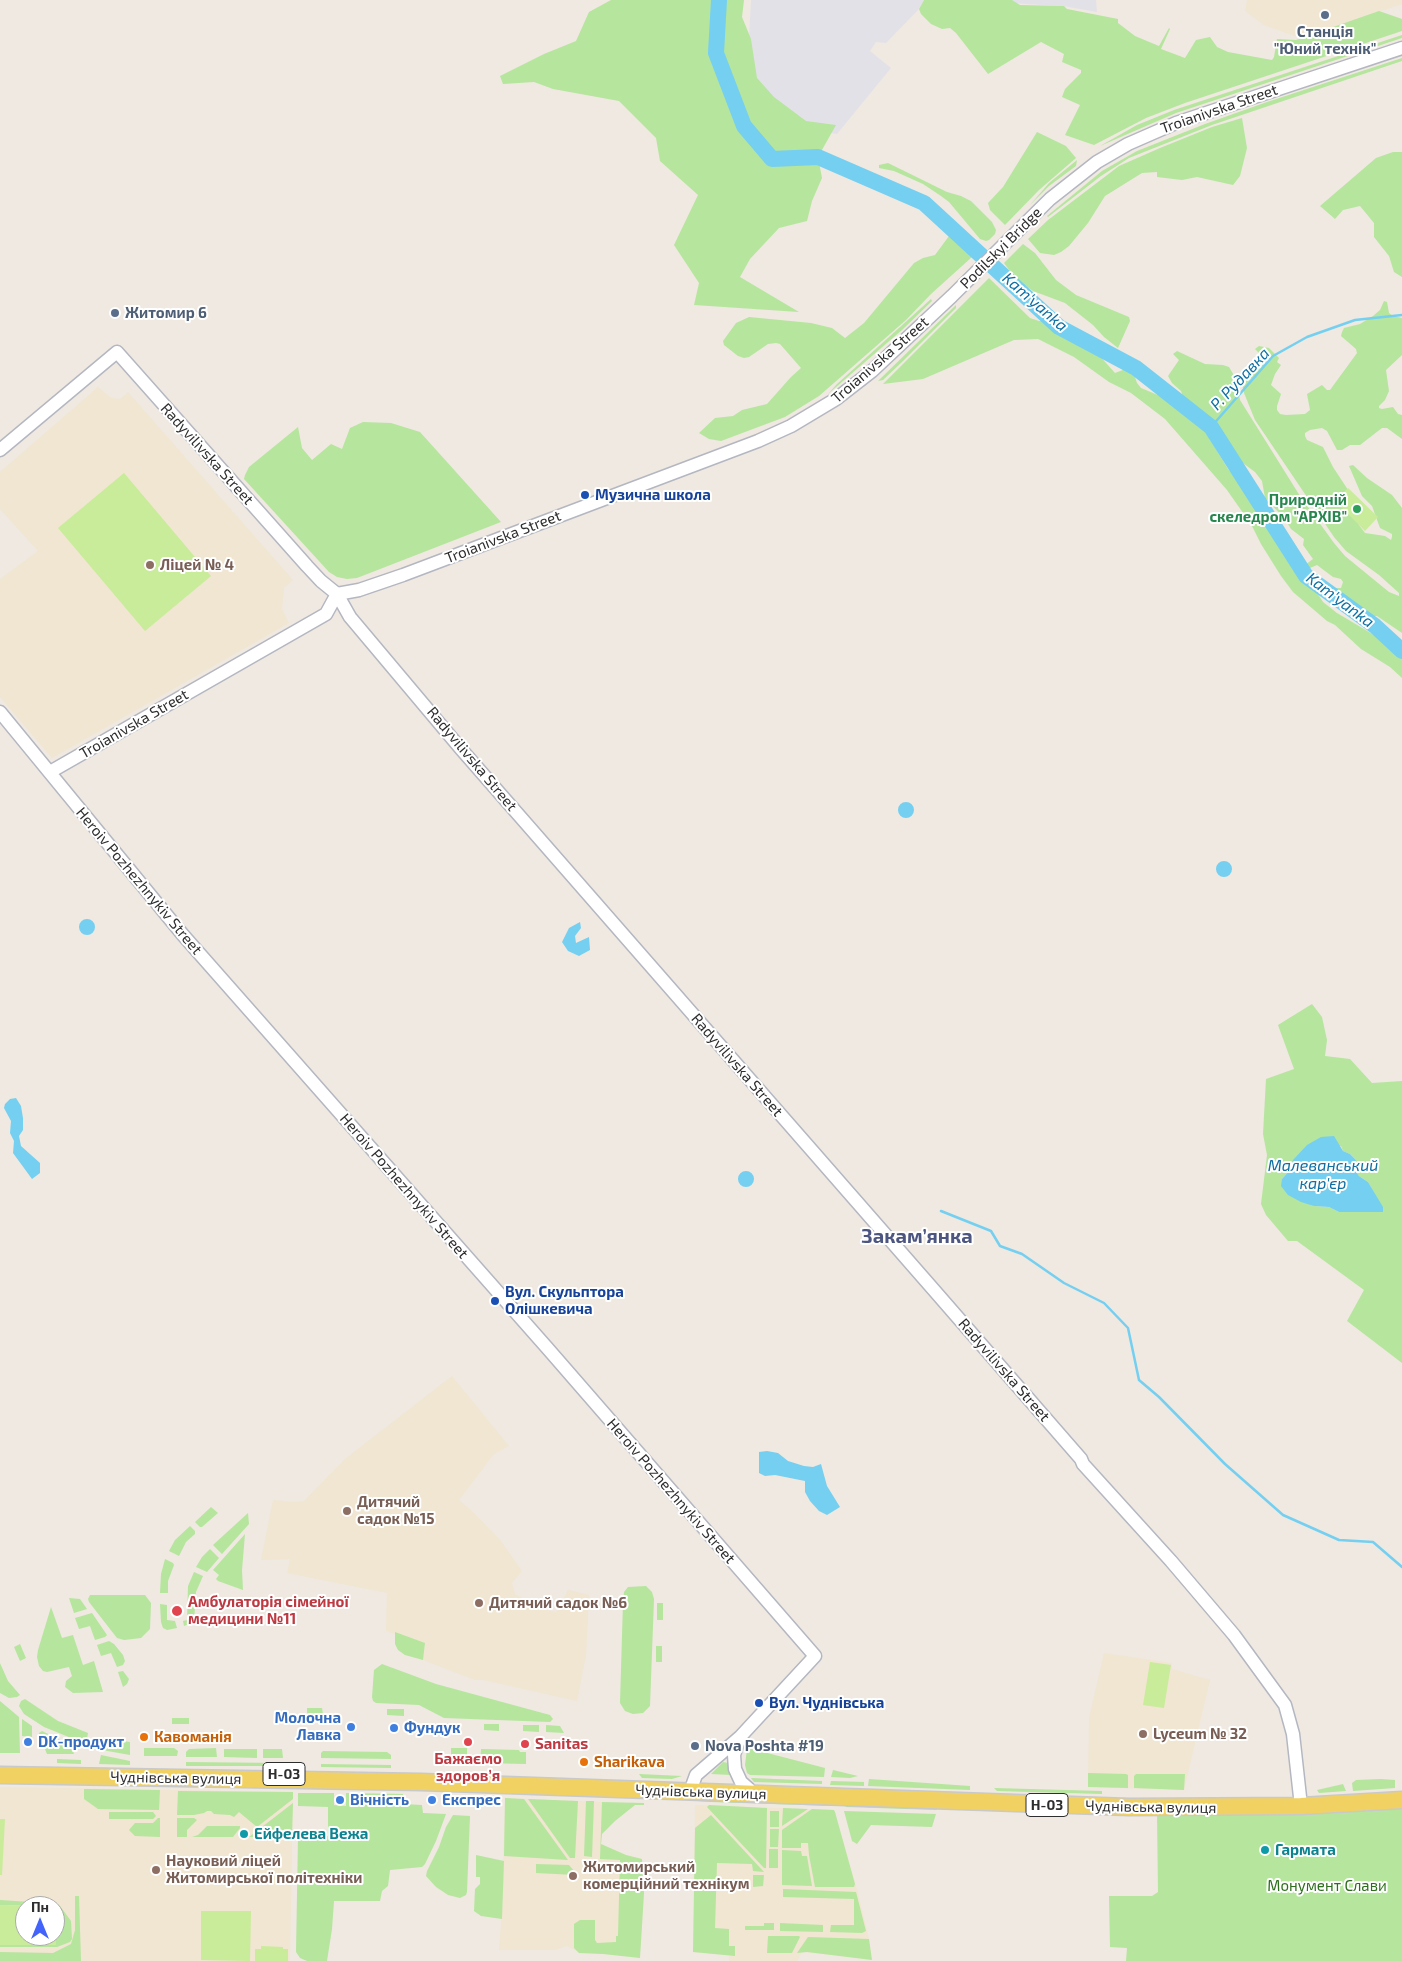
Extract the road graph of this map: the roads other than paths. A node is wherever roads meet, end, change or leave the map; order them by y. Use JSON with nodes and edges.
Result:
{"nodes":[{"id":1,"x":1402,"y":48,"type":"edge"},
{"id":2,"x":1050,"y":199,"type":"joint"},
{"id":3,"x":952,"y":296,"type":"joint"},
{"id":4,"x":0,"y":450,"type":"edge"},
{"id":5,"x":337,"y":594,"type":"junction"},
{"id":6,"x":0,"y":712,"type":"edge"},
{"id":7,"x":50,"y":772,"type":"junction"},
{"id":8,"x":740,"y":1737,"type":"junction"},
{"id":9,"x":0,"y":1769,"type":"edge"},
{"id":10,"x":0,"y":1774,"type":"edge"},
{"id":11,"x":692,"y":1786,"type":"junction"},
{"id":12,"x":749,"y":1788,"type":"junction"},
{"id":13,"x":1402,"y":1794,"type":"edge"},
{"id":14,"x":1402,"y":1800,"type":"edge"},
{"id":15,"x":1301,"y":1803,"type":"junction"}],
"edges":[{"from":1,"to":2,"type":"street","name":"Troianivska Street"},
{"from":2,"to":3,"type":"street","name":"Podilskyi Bridge"},
{"from":3,"to":5,"type":"street","name":"Troianivska Street"},
{"from":4,"to":5,"type":"street","name":"Radyvilivska Street"},
{"from":5,"to":7,"type":"street","name":"Troianivska Street"},
{"from":5,"to":15,"type":"street","name":"Radyvilivska Street"},
{"from":6,"to":7,"type":"street","name":"Heroiv Pozhezhnykiv Street"},
{"from":7,"to":8,"type":"street","name":"Heroiv Pozhezhnykiv Street"},
{"from":8,"to":11,"type":"street"},
{"from":8,"to":12,"type":"street"},
{"from":9,"to":11,"type":"main road","name":"Чуднівська вулиця","number":"Н-03"},
{"from":10,"to":15,"type":"main road","name":"Чуднівська вулиця","number":"Н-03"},
{"from":11,"to":12,"type":"main road","name":"Чуднівська вулиця","number":"Н-03"},
{"from":12,"to":15,"type":"main road","name":"Чуднівська вулиця","number":"Н-03"},
{"from":13,"to":15,"type":"main road","name":"Чуднівська вулиця","number":"Н-03"},
{"from":14,"to":15,"type":"main road","name":"Чуднівська вулиця","number":"Н-03"}]}
